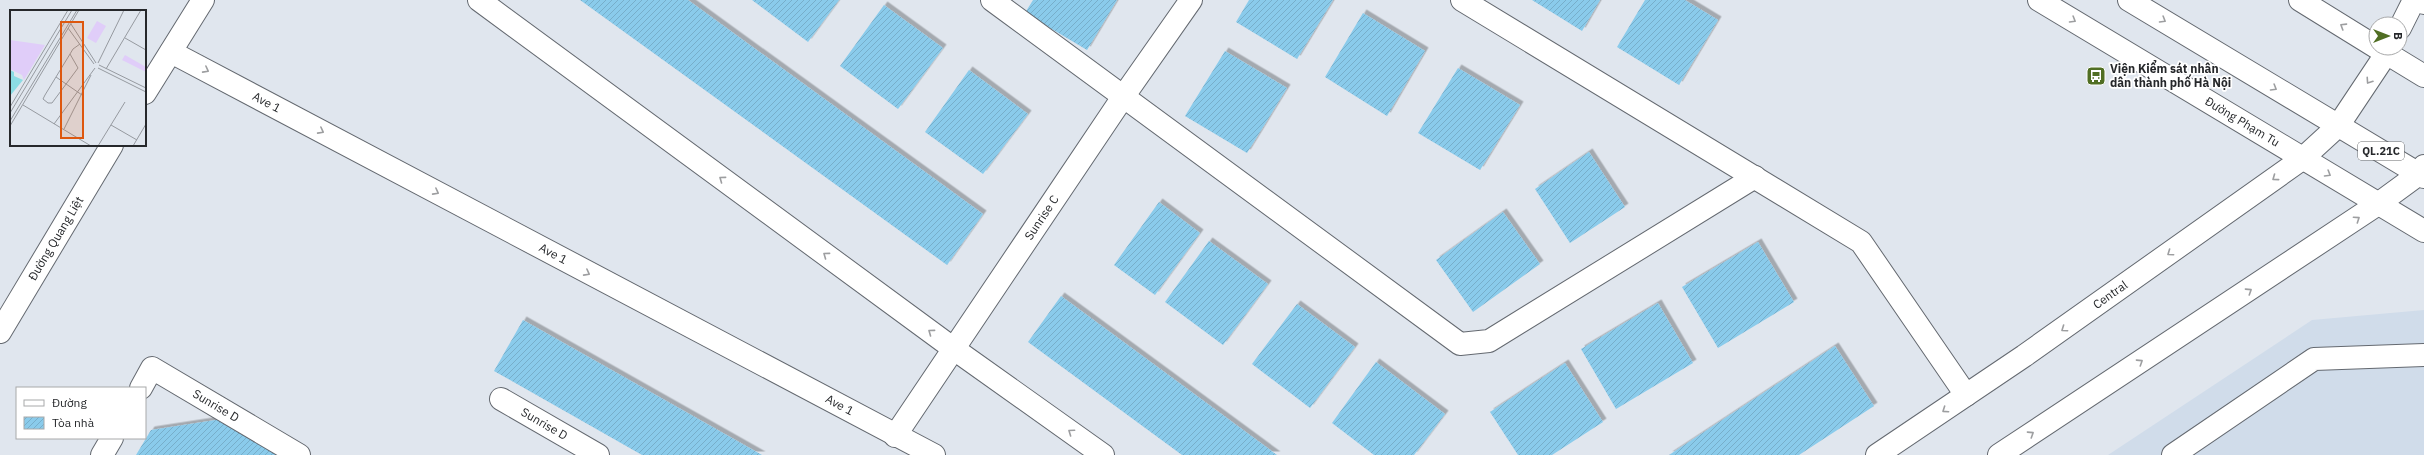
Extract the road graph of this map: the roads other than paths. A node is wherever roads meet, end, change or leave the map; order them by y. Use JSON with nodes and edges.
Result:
{"nodes":[{"id":1,"x":203,"y":0,"type":"edge"},
{"id":2,"x":479,"y":0,"type":"edge"},
{"id":3,"x":992,"y":0,"type":"edge"},
{"id":4,"x":1191,"y":0,"type":"edge"},
{"id":5,"x":1462,"y":0,"type":"edge"},
{"id":6,"x":2039,"y":0,"type":"edge"},
{"id":7,"x":2129,"y":0,"type":"edge"},
{"id":8,"x":2300,"y":0,"type":"edge"},
{"id":9,"x":2414,"y":0,"type":"edge"},
{"id":10,"x":2420,"y":0,"type":"edge"},
{"id":11,"x":2424,"y":3,"type":"edge"},
{"id":12,"x":2406,"y":16,"type":"edge"},
{"id":13,"x":2368,"y":40,"type":"edge"},
{"id":14,"x":171,"y":52,"type":"junction"},
{"id":15,"x":2379,"y":56,"type":"edge"},
{"id":16,"x":2394,"y":56,"type":"edge"},
{"id":17,"x":2424,"y":76,"type":"edge"},
{"id":18,"x":146,"y":91,"type":"edge"},
{"id":19,"x":1123,"y":96,"type":"junction"},
{"id":20,"x":2338,"y":126,"type":"junction"},
{"id":21,"x":111,"y":146,"type":"edge"},
{"id":22,"x":2302,"y":159,"type":"junction"},
{"id":23,"x":2422,"y":172,"type":"edge"},
{"id":24,"x":1755,"y":177,"type":"junction"},
{"id":25,"x":2378,"y":204,"type":"junction"},
{"id":26,"x":2424,"y":231,"type":"edge"},
{"id":27,"x":0,"y":332,"type":"edge"},
{"id":28,"x":954,"y":349,"type":"junction"},
{"id":29,"x":2424,"y":355,"type":"edge"},
{"id":30,"x":142,"y":387,"type":"edge"},
{"id":31,"x":1966,"y":395,"type":"junction"},
{"id":32,"x":501,"y":399,"type":"dead end"},
{"id":33,"x":895,"y":436,"type":"junction"},
{"id":34,"x":111,"y":439,"type":"edge"},
{"id":35,"x":590,"y":453,"type":"edge"},
{"id":36,"x":102,"y":455,"type":"edge"},
{"id":37,"x":299,"y":455,"type":"edge"},
{"id":38,"x":934,"y":455,"type":"edge"},
{"id":39,"x":1103,"y":455,"type":"edge"},
{"id":40,"x":1877,"y":455,"type":"edge"},
{"id":41,"x":1999,"y":455,"type":"edge"},
{"id":42,"x":2172,"y":455,"type":"edge"}],
"edges":[{"from":1,"to":14,"type":"main road"},
{"from":28,"to":2,"type":"main road","one_way":true},
{"from":3,"to":19,"type":"main road"},
{"from":4,"to":19,"type":"main road","name":"Sunrise C"},
{"from":5,"to":24,"type":"main road"},
{"from":6,"to":22,"type":"main road","name":"Đường Phạm Tu","one_way":true},
{"from":7,"to":20,"type":"main road","number":"QL.21C","one_way":true},
{"from":13,"to":8,"type":"main road","one_way":true},
{"from":9,"to":12,"type":"main road"},
{"from":10,"to":11,"type":"main road"},
{"from":14,"to":18,"type":"main road"},
{"from":14,"to":33,"type":"main road","name":"Ave 1","one_way":true},
{"from":15,"to":20,"type":"main road","name":"Central","one_way":true},
{"from":16,"to":17,"type":"main road"},
{"from":19,"to":24,"type":"main road"},
{"from":19,"to":28,"type":"main road","name":"Sunrise C"},
{"from":20,"to":22,"type":"main road","name":"Central"},
{"from":20,"to":23,"type":"main road","number":"QL.21C"},
{"from":21,"to":27,"type":"main road","name":"Đường Quang Liệt"},
{"from":22,"to":25,"type":"main road","name":"Đường Phạm Tu","one_way":true},
{"from":22,"to":31,"type":"main road","name":"Central","one_way":true},
{"from":23,"to":25,"type":"main road"},
{"from":24,"to":31,"type":"main road"},
{"from":25,"to":26,"type":"main road","name":"Đường Phạm Tu"},
{"from":41,"to":25,"type":"main road","one_way":true},
{"from":28,"to":33,"type":"main road","name":"Sunrise C"},
{"from":39,"to":28,"type":"main road","one_way":true},
{"from":29,"to":42,"type":"main road"},
{"from":30,"to":37,"type":"main road","name":"Sunrise D"},
{"from":31,"to":40,"type":"main road","name":"Central","one_way":true},
{"from":32,"to":35,"type":"main road","name":"Sunrise D"},
{"from":33,"to":38,"type":"main road","name":"Ave 1"},
{"from":34,"to":36,"type":"main road"}]}
